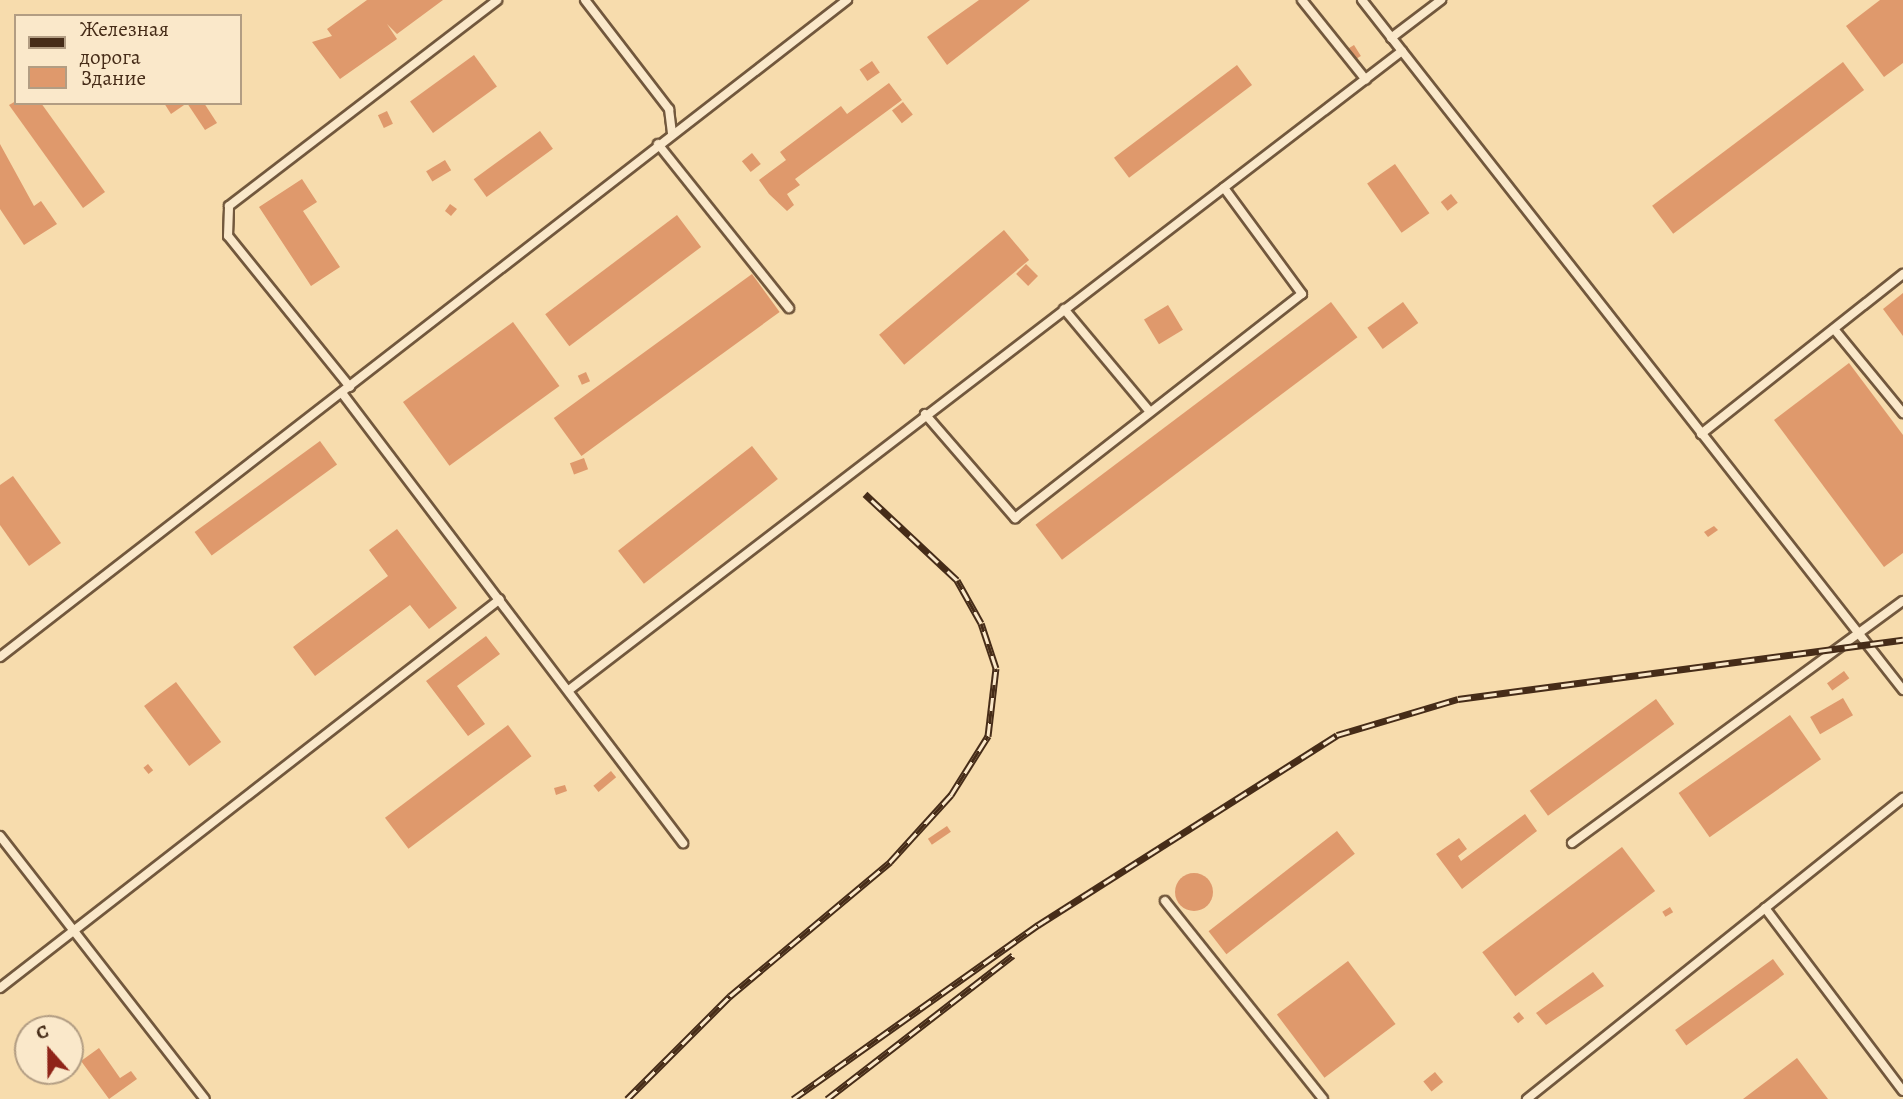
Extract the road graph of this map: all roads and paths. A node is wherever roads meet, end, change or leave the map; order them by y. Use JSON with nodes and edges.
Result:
{"nodes":[{"id":1,"x":497,"y":0,"type":"edge"},
{"id":2,"x":585,"y":0,"type":"edge"},
{"id":3,"x":847,"y":0,"type":"edge"},
{"id":4,"x":1302,"y":0,"type":"edge"},
{"id":5,"x":1362,"y":0,"type":"edge"},
{"id":6,"x":1441,"y":0,"type":"edge"},
{"id":7,"x":1391,"y":38,"type":"junction"},
{"id":8,"x":1402,"y":51,"type":"junction"},
{"id":9,"x":1366,"y":80,"type":"junction"},
{"id":10,"x":672,"y":133,"type":"junction"},
{"id":11,"x":658,"y":144,"type":"junction"},
{"id":12,"x":1224,"y":188,"type":"junction"},
{"id":13,"x":1903,"y":274,"type":"edge"},
{"id":14,"x":789,"y":308,"type":"dead end"},
{"id":15,"x":1064,"y":309,"type":"junction"},
{"id":16,"x":1834,"y":328,"type":"junction"},
{"id":17,"x":346,"y":390,"type":"junction"},
{"id":18,"x":1150,"y":412,"type":"junction"},
{"id":19,"x":1903,"y":413,"type":"edge"},
{"id":20,"x":925,"y":414,"type":"junction"},
{"id":21,"x":1701,"y":434,"type":"junction"},
{"id":22,"x":500,"y":599,"type":"junction"},
{"id":23,"x":1903,"y":601,"type":"edge"},
{"id":24,"x":1858,"y":635,"type":"junction"},
{"id":25,"x":0,"y":657,"type":"edge"},
{"id":26,"x":569,"y":690,"type":"junction"},
{"id":27,"x":1903,"y":690,"type":"edge"},
{"id":28,"x":1903,"y":797,"type":"edge"},
{"id":29,"x":0,"y":836,"type":"edge"},
{"id":30,"x":683,"y":843,"type":"dead end"},
{"id":31,"x":1572,"y":843,"type":"dead end"},
{"id":32,"x":1165,"y":901,"type":"dead end"},
{"id":33,"x":1765,"y":908,"type":"junction"},
{"id":34,"x":76,"y":931,"type":"junction"},
{"id":35,"x":0,"y":988,"type":"edge"},
{"id":36,"x":1903,"y":1091,"type":"edge"},
{"id":37,"x":205,"y":1099,"type":"edge"},
{"id":38,"x":1323,"y":1099,"type":"edge"},
{"id":39,"x":1527,"y":1099,"type":"edge"}],
"edges":[{"from":1,"to":17,"type":"lane"},
{"from":2,"to":10,"type":"lane"},
{"from":3,"to":10,"type":"lane"},
{"from":4,"to":9,"type":"lane"},
{"from":5,"to":7,"type":"lane"},
{"from":6,"to":7,"type":"lane"},
{"from":7,"to":8,"type":"lane"},
{"from":8,"to":9,"type":"lane"},
{"from":8,"to":21,"type":"lane"},
{"from":9,"to":12,"type":"lane"},
{"from":10,"to":11,"type":"lane"},
{"from":11,"to":14,"type":"lane"},
{"from":11,"to":17,"type":"lane"},
{"from":12,"to":15,"type":"lane"},
{"from":12,"to":18,"type":"lane"},
{"from":13,"to":16,"type":"lane"},
{"from":15,"to":18,"type":"lane"},
{"from":15,"to":20,"type":"lane"},
{"from":16,"to":19,"type":"lane"},
{"from":16,"to":21,"type":"lane"},
{"from":17,"to":22,"type":"lane"},
{"from":17,"to":25,"type":"lane"},
{"from":18,"to":20,"type":"lane"},
{"from":20,"to":26,"type":"lane"},
{"from":21,"to":24,"type":"lane"},
{"from":22,"to":26,"type":"lane"},
{"from":22,"to":34,"type":"lane"},
{"from":23,"to":24,"type":"lane"},
{"from":24,"to":27,"type":"lane"},
{"from":24,"to":31,"type":"lane"},
{"from":26,"to":30,"type":"lane"},
{"from":28,"to":33,"type":"lane"},
{"from":29,"to":34,"type":"lane"},
{"from":32,"to":38,"type":"lane"},
{"from":33,"to":36,"type":"lane"},
{"from":33,"to":39,"type":"lane"},
{"from":34,"to":35,"type":"lane"},
{"from":34,"to":37,"type":"lane"}]}
